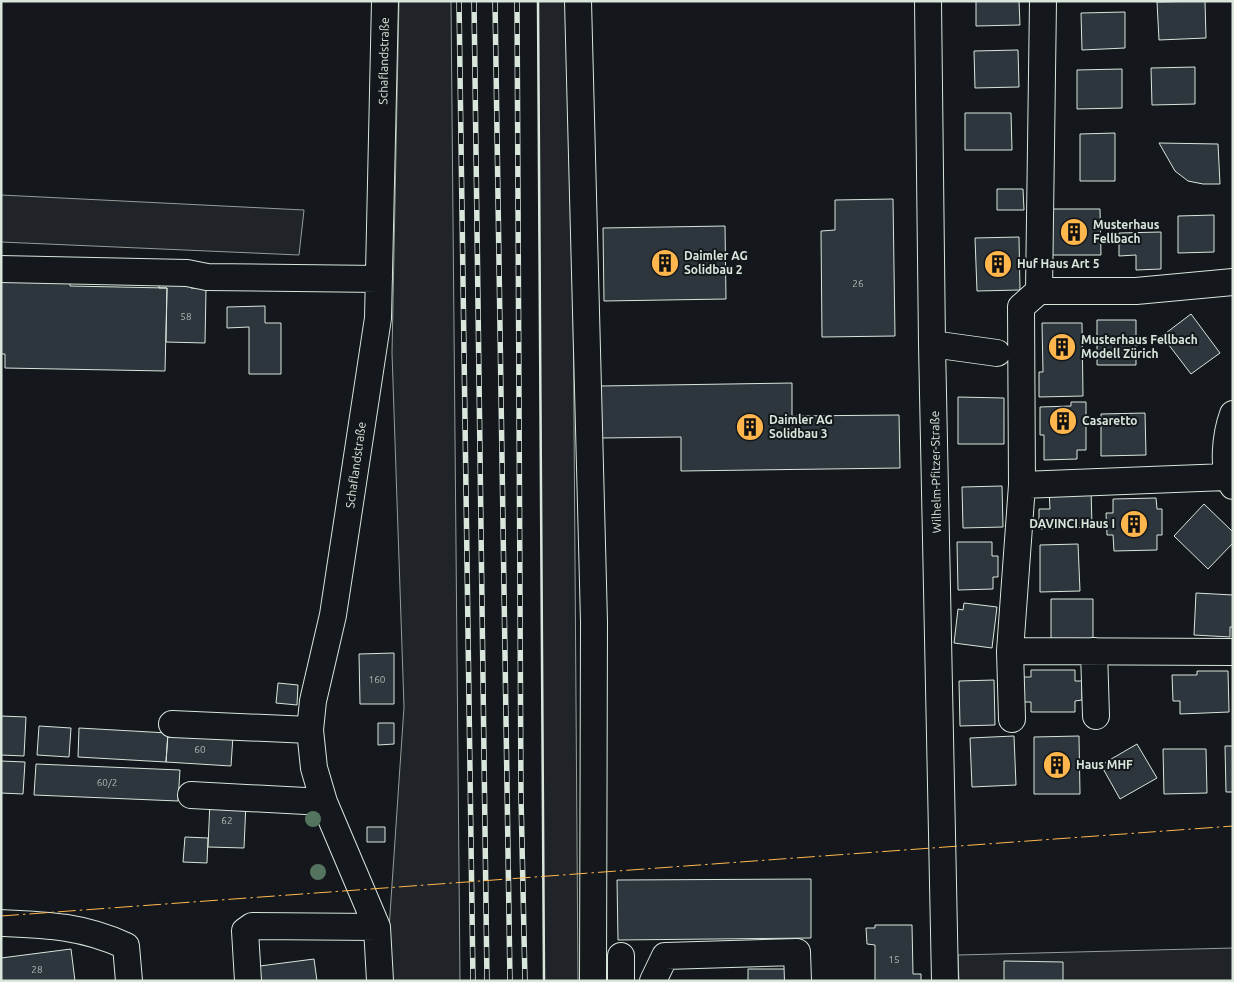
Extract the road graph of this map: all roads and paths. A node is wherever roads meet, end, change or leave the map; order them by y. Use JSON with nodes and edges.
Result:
{"nodes":[{"id":1,"x":385,"y":1,"type":"edge"},
{"id":2,"x":578,"y":1,"type":"edge"},
{"id":3,"x":928,"y":1,"type":"edge"},
{"id":4,"x":1043,"y":1,"type":"edge"},
{"id":5,"x":1,"y":269,"type":"edge"},
{"id":6,"x":378,"y":279,"type":"junction"},
{"id":7,"x":1233,"y":282,"type":"edge"},
{"id":8,"x":1039,"y":291,"type":"junction"},
{"id":9,"x":932,"y":344,"type":"junction"},
{"id":10,"x":997,"y":353,"type":"dead end"},
{"id":11,"x":1233,"y":414,"type":"edge"},
{"id":12,"x":1230,"y":473,"type":"edge"},
{"id":13,"x":1022,"y":485,"type":"junction"},
{"id":14,"x":1010,"y":651,"type":"junction"},
{"id":15,"x":1094,"y":651,"type":"junction"},
{"id":16,"x":1233,"y":652,"type":"edge"},
{"id":17,"x":1096,"y":716,"type":"dead end"},
{"id":18,"x":1012,"y":719,"type":"dead end"},
{"id":19,"x":172,"y":724,"type":"dead end"},
{"id":20,"x":310,"y":730,"type":"junction"},
{"id":21,"x":192,"y":795,"type":"dead end"},
{"id":22,"x":324,"y":802,"type":"junction"},
{"id":23,"x":374,"y":920,"type":"junction"},
{"id":24,"x":1,"y":923,"type":"edge"},
{"id":25,"x":129,"y":981,"type":"edge"},
{"id":26,"x":248,"y":981,"type":"edge"},
{"id":27,"x":380,"y":981,"type":"edge"},
{"id":28,"x":593,"y":981,"type":"edge"},
{"id":29,"x":653,"y":981,"type":"edge"},
{"id":30,"x":798,"y":981,"type":"edge"},
{"id":31,"x":945,"y":981,"type":"edge"}],
"edges":[{"from":1,"to":6,"type":"street","name":"Schaflandstraße"},
{"from":2,"to":28,"type":"street"},
{"from":3,"to":9,"type":"street","name":"Wilhelm-Pfitzer-Straße"},
{"from":4,"to":8,"type":"street"},
{"from":5,"to":6,"type":"street"},
{"from":6,"to":20,"type":"street","name":"Schaflandstraße"},
{"from":7,"to":8,"type":"street"},
{"from":8,"to":13,"type":"street"},
{"from":9,"to":10,"type":"street"},
{"from":9,"to":31,"type":"street","name":"Wilhelm-Pfitzer-Straße"},
{"from":11,"to":12,"type":"street"},
{"from":12,"to":13,"type":"street"},
{"from":13,"to":14,"type":"street"},
{"from":14,"to":15,"type":"street"},
{"from":14,"to":18,"type":"street"},
{"from":15,"to":16,"type":"street"},
{"from":15,"to":17,"type":"street"},
{"from":19,"to":20,"type":"street"},
{"from":20,"to":22,"type":"street","name":"Schaflandstraße"},
{"from":21,"to":22,"type":"street"},
{"from":22,"to":23,"type":"street","name":"Schaflandstraße"},
{"from":23,"to":26,"type":"street"},
{"from":23,"to":27,"type":"street"},
{"from":24,"to":25,"type":"street"},
{"from":29,"to":30,"type":"street"}]}
